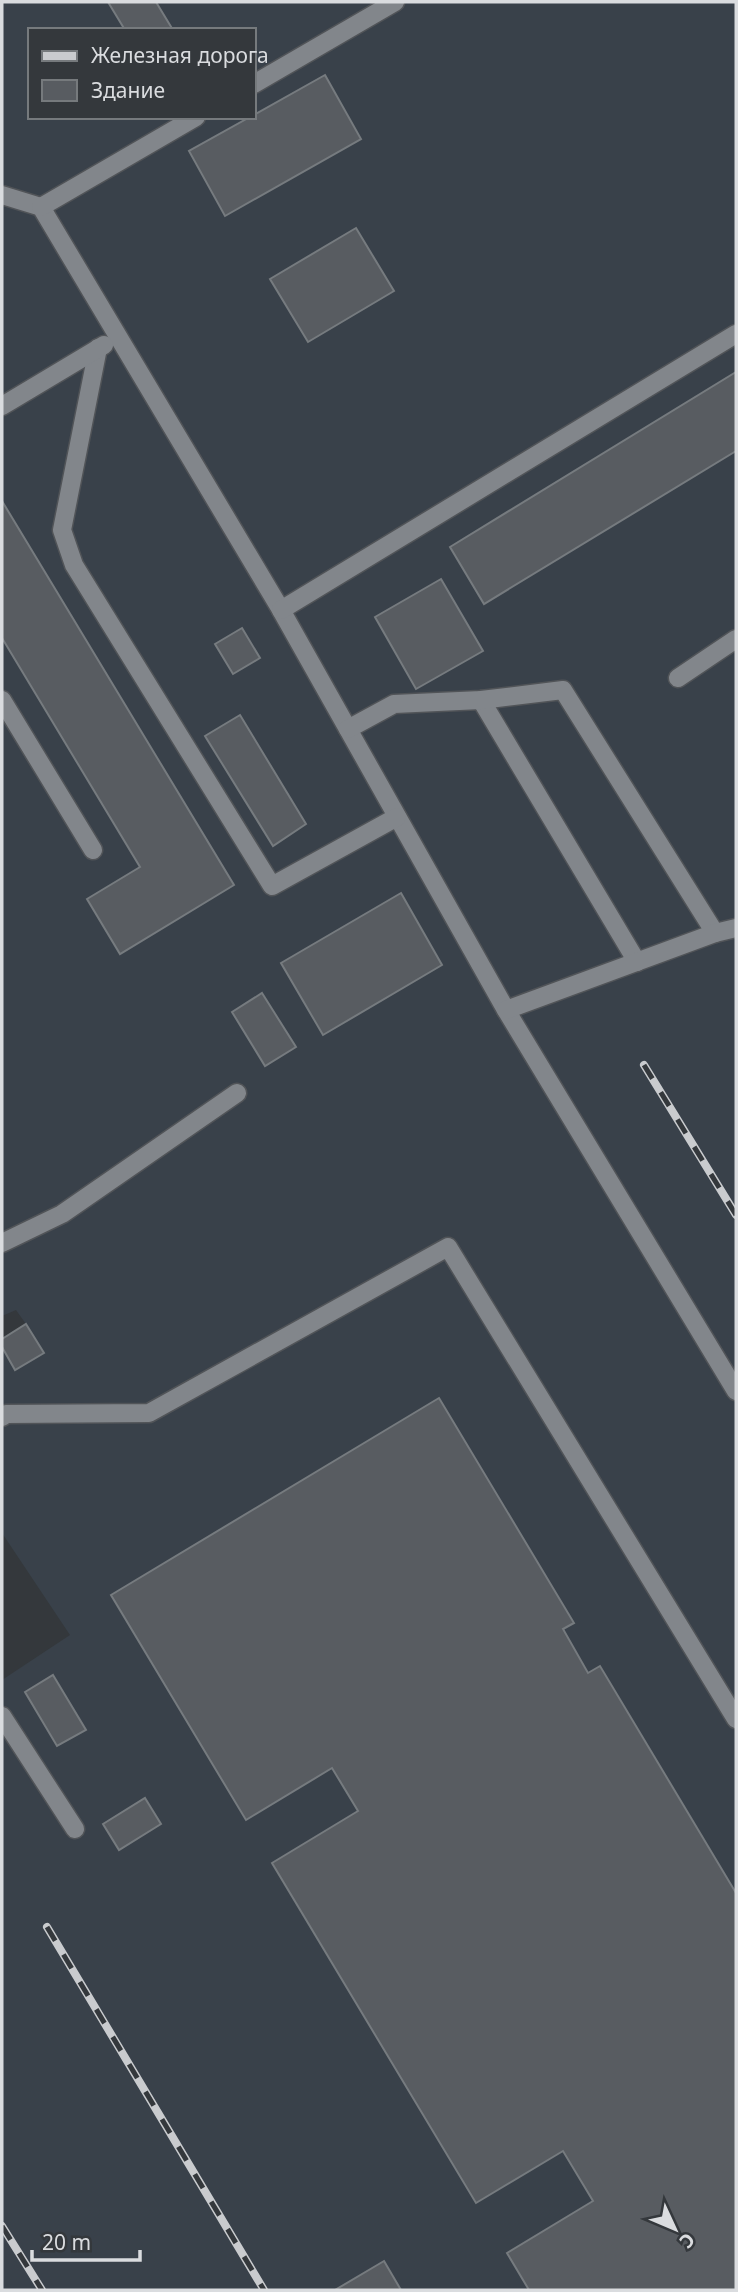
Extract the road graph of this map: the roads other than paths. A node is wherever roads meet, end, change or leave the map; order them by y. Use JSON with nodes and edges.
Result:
{"nodes":[{"id":1,"x":396,"y":2,"type":"edge"},
{"id":2,"x":256,"y":83,"type":"edge"},
{"id":3,"x":193,"y":119,"type":"edge"},
{"id":4,"x":2,"y":195,"type":"edge"},
{"id":5,"x":41,"y":207,"type":"junction"},
{"id":6,"x":736,"y":334,"type":"edge"},
{"id":7,"x":119,"y":336,"type":"junction"},
{"id":8,"x":98,"y":348,"type":"junction"},
{"id":9,"x":2,"y":406,"type":"edge"},
{"id":10,"x":282,"y":610,"type":"junction"},
{"id":11,"x":736,"y":639,"type":"edge"},
{"id":12,"x":678,"y":678,"type":"dead end"},
{"id":13,"x":2,"y":700,"type":"edge"},
{"id":14,"x":481,"y":700,"type":"junction"},
{"id":15,"x":348,"y":729,"type":"junction"},
{"id":16,"x":397,"y":817,"type":"junction"},
{"id":17,"x":93,"y":850,"type":"dead end"},
{"id":18,"x":736,"y":928,"type":"edge"},
{"id":19,"x":715,"y":933,"type":"junction"},
{"id":20,"x":637,"y":962,"type":"junction"},
{"id":21,"x":506,"y":1010,"type":"junction"},
{"id":22,"x":237,"y":1093,"type":"dead end"},
{"id":23,"x":2,"y":1243,"type":"edge"},
{"id":24,"x":736,"y":1391,"type":"edge"},
{"id":25,"x":2,"y":1416,"type":"edge"},
{"id":26,"x":2,"y":1716,"type":"edge"},
{"id":27,"x":736,"y":1719,"type":"edge"},
{"id":28,"x":75,"y":1829,"type":"dead end"}],
"edges":[{"from":1,"to":2,"type":"lane"},
{"from":3,"to":5,"type":"lane"},
{"from":4,"to":5,"type":"lane"},
{"from":5,"to":7,"type":"lane"},
{"from":6,"to":10,"type":"lane"},
{"from":7,"to":8,"type":"lane"},
{"from":7,"to":10,"type":"lane"},
{"from":8,"to":9,"type":"lane"},
{"from":8,"to":16,"type":"lane"},
{"from":10,"to":15,"type":"lane"},
{"from":11,"to":12,"type":"lane"},
{"from":13,"to":17,"type":"lane"},
{"from":14,"to":15,"type":"lane"},
{"from":14,"to":19,"type":"lane"},
{"from":14,"to":20,"type":"lane"},
{"from":15,"to":16,"type":"lane"},
{"from":16,"to":21,"type":"lane"},
{"from":18,"to":19,"type":"lane"},
{"from":19,"to":20,"type":"lane"},
{"from":20,"to":21,"type":"lane"},
{"from":21,"to":24,"type":"lane"},
{"from":22,"to":23,"type":"lane"},
{"from":25,"to":27,"type":"lane"},
{"from":26,"to":28,"type":"lane"}]}
